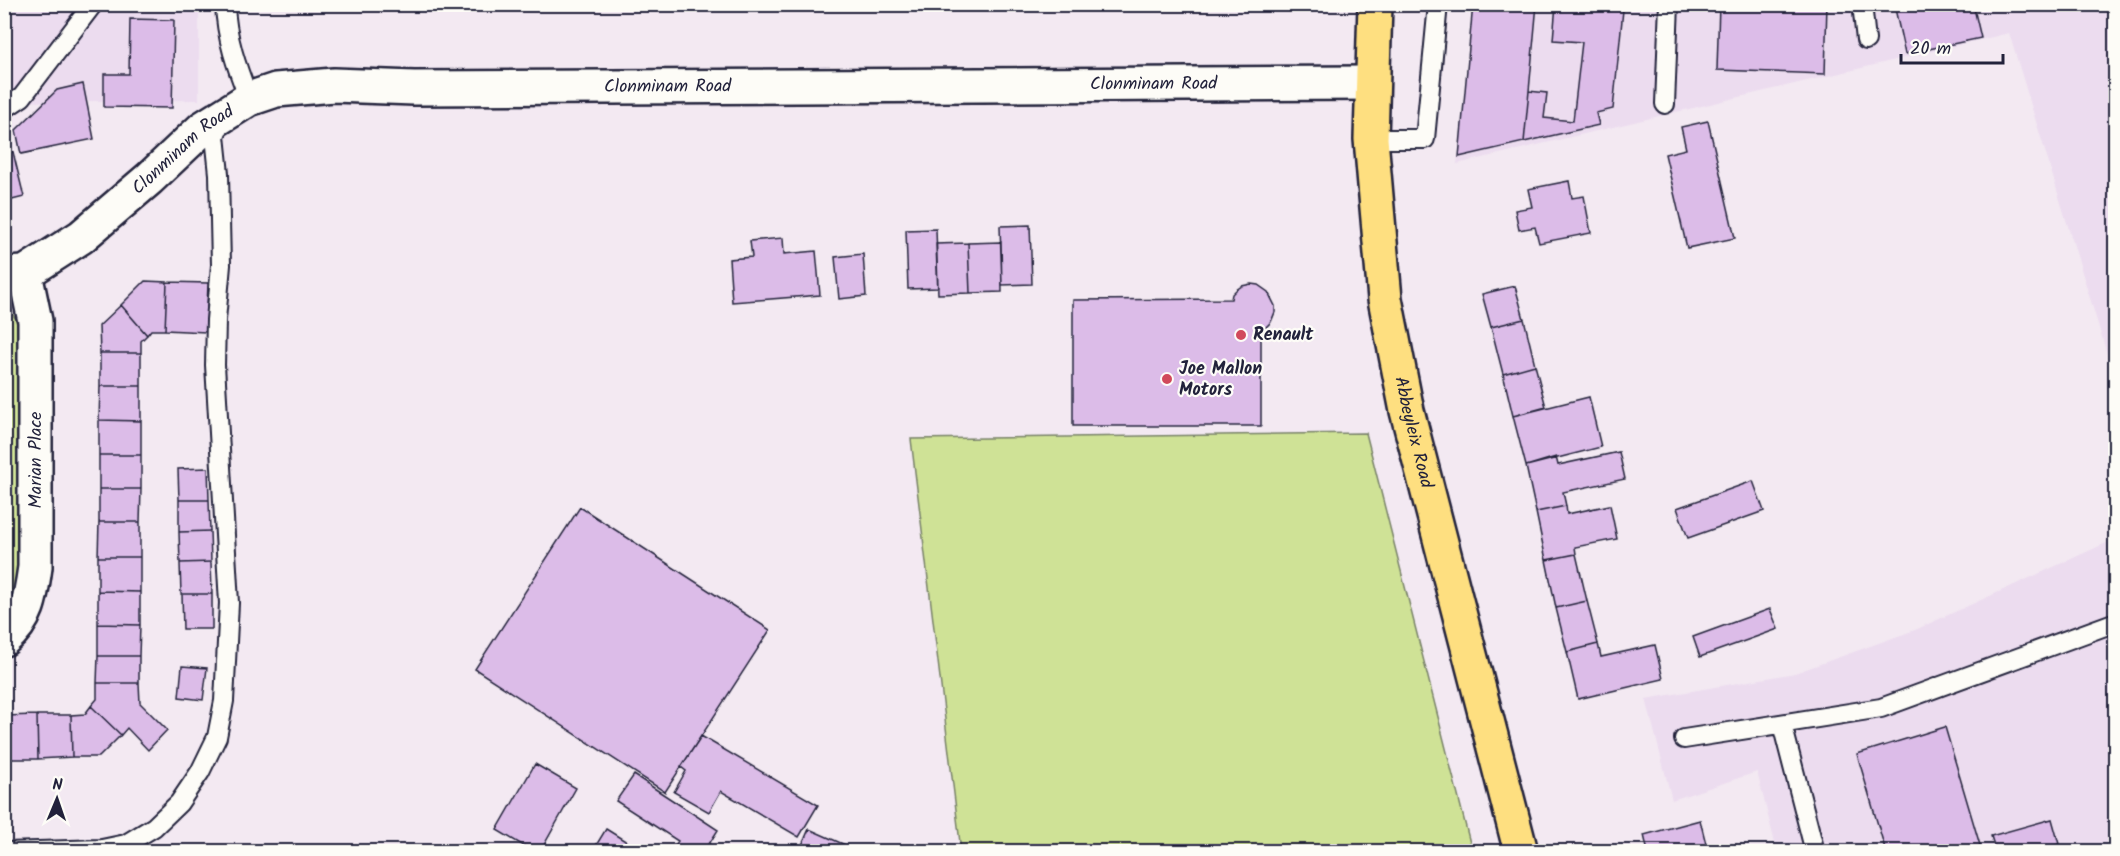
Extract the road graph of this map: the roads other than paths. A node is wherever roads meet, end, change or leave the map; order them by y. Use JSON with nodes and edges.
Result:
{"nodes":[{"id":1,"x":93,"y":4,"type":"edge"},
{"id":2,"x":225,"y":4,"type":"edge"},
{"id":3,"x":1375,"y":4,"type":"edge"},
{"id":4,"x":1438,"y":4,"type":"edge"},
{"id":5,"x":1669,"y":4,"type":"edge"},
{"id":6,"x":1862,"y":4,"type":"edge"},
{"id":7,"x":1866,"y":40,"type":"dead end"},
{"id":8,"x":1372,"y":83,"type":"junction"},
{"id":9,"x":1665,"y":104,"type":"dead end"},
{"id":10,"x":236,"y":106,"type":"junction"},
{"id":11,"x":4,"y":109,"type":"edge"},
{"id":12,"x":1371,"y":139,"type":"junction"},
{"id":13,"x":15,"y":273,"type":"edge"},
{"id":14,"x":2115,"y":622,"type":"edge"},
{"id":15,"x":4,"y":639,"type":"edge"},
{"id":16,"x":1782,"y":724,"type":"junction"},
{"id":17,"x":1684,"y":739,"type":"dead end"},
{"id":18,"x":6,"y":852,"type":"edge"},
{"id":19,"x":1521,"y":852,"type":"edge"},
{"id":20,"x":1815,"y":852,"type":"edge"}],
"edges":[{"from":1,"to":11,"type":"lane"},
{"from":2,"to":10,"type":"lane"},
{"from":3,"to":8,"type":"main road","name":"Abbeyleix Road"},
{"from":4,"to":12,"type":"lane"},
{"from":5,"to":9,"type":"lane"},
{"from":6,"to":7,"type":"lane"},
{"from":8,"to":10,"type":"street","name":"Clonminam Road"},
{"from":8,"to":12,"type":"main road","name":"Abbeyleix Road"},
{"from":10,"to":13,"type":"street","name":"Clonminam Road"},
{"from":10,"to":18,"type":"lane"},
{"from":12,"to":19,"type":"main road","name":"Abbeyleix Road"},
{"from":13,"to":15,"type":"street","name":"Marian Place"},
{"from":14,"to":16,"type":"lane"},
{"from":16,"to":17,"type":"lane"},
{"from":16,"to":20,"type":"lane"}]}
